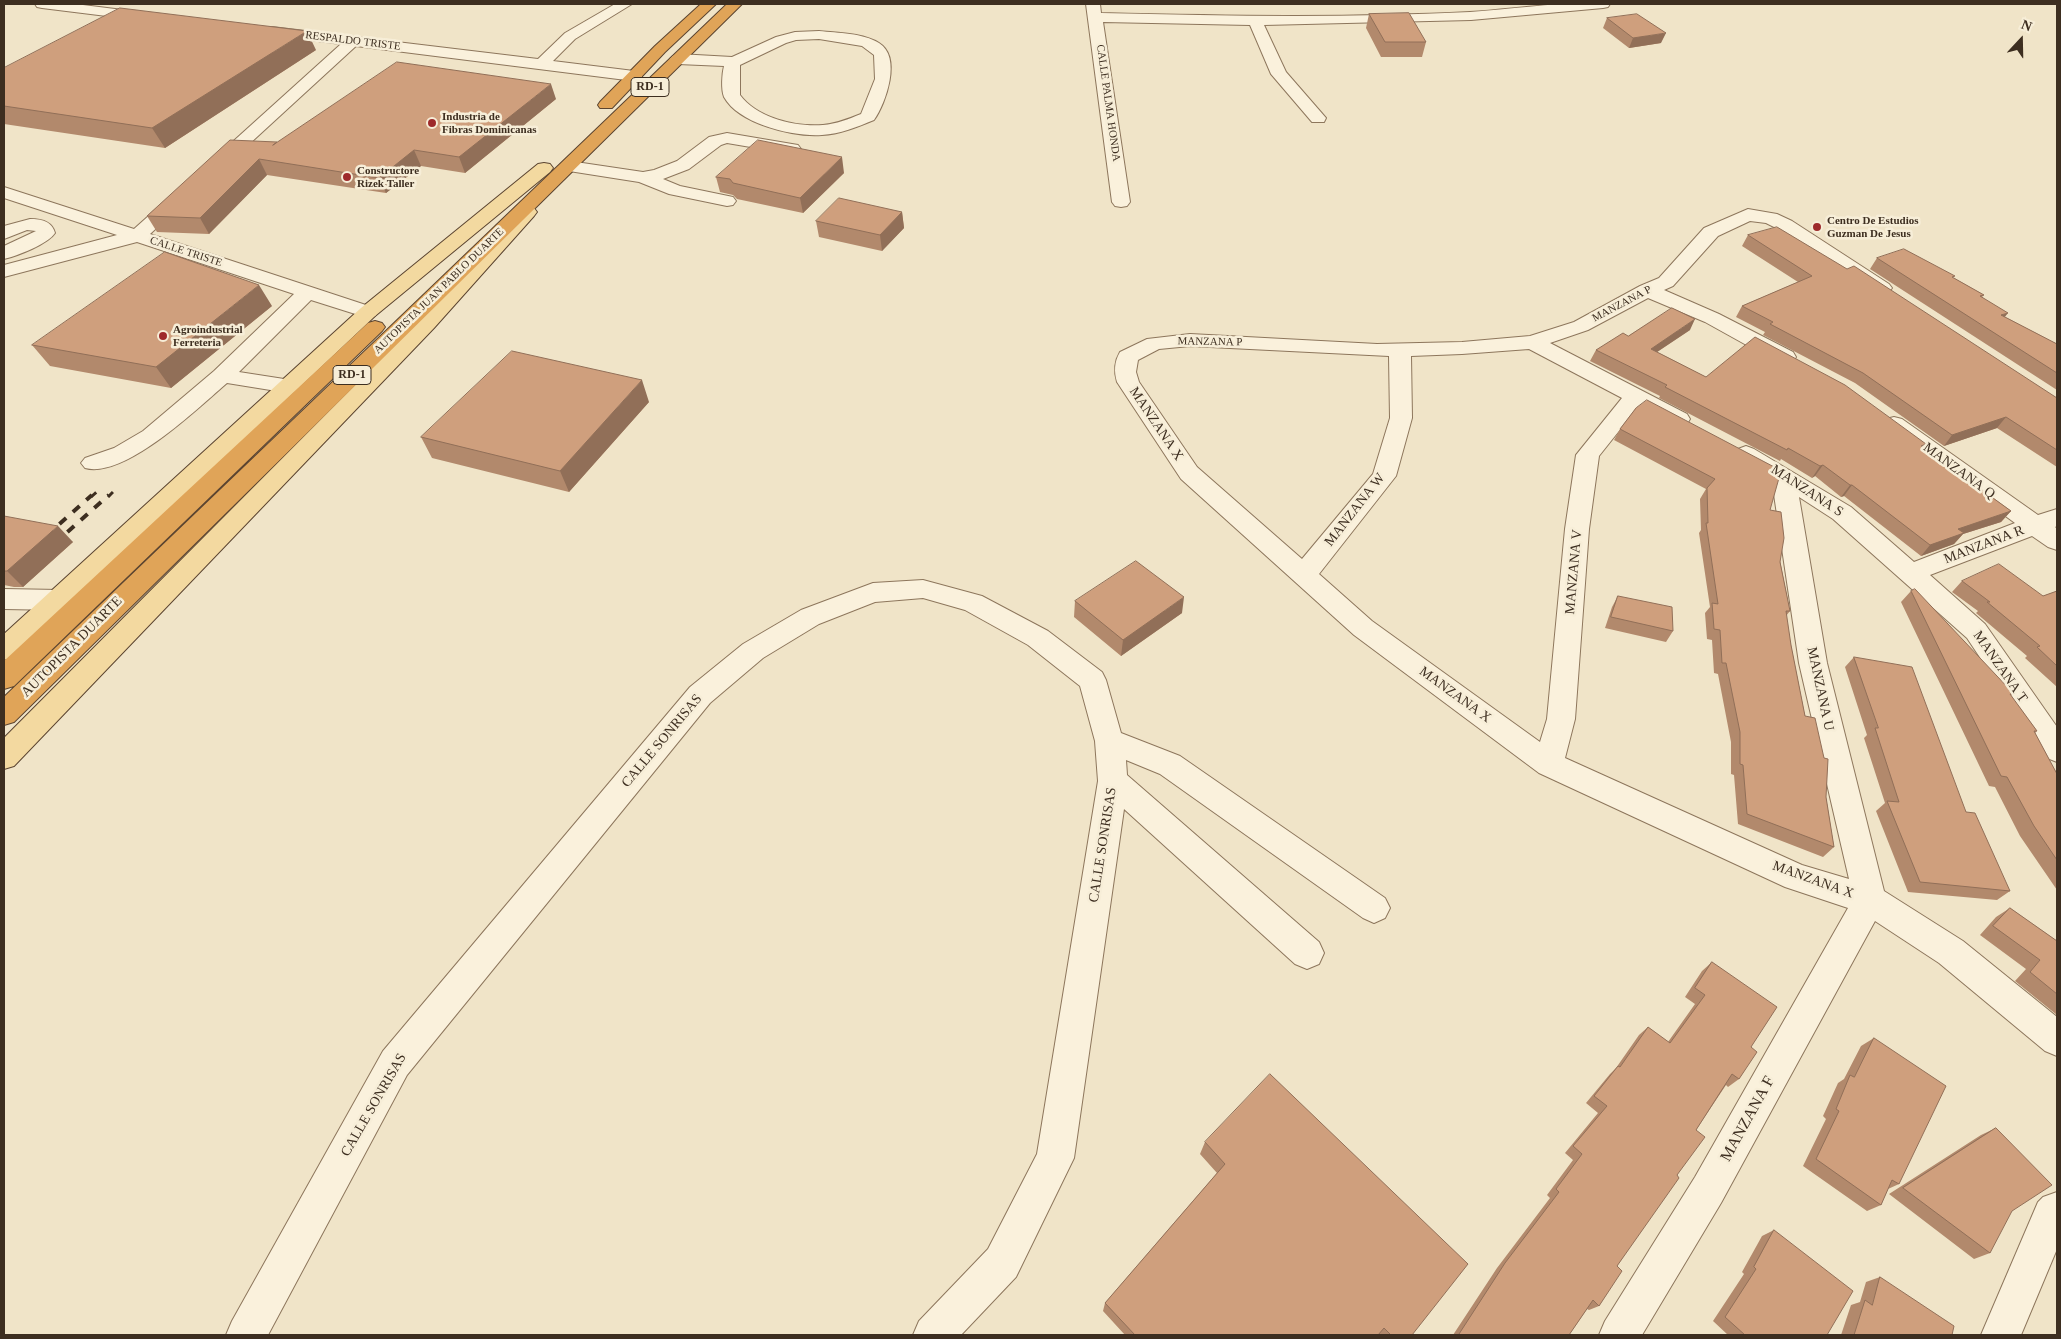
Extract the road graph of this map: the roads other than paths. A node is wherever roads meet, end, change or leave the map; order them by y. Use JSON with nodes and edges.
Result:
{"nodes":[{"id":1,"x":42,"y":4,"type":"edge"},
{"id":2,"x":625,"y":4,"type":"edge"},
{"id":3,"x":709,"y":4,"type":"edge"},
{"id":4,"x":735,"y":4,"type":"edge"},
{"id":5,"x":1458,"y":4,"type":"edge"},
{"id":6,"x":1603,"y":4,"type":"edge"},
{"id":7,"x":1094,"y":10,"type":"edge"},
{"id":8,"x":1471,"y":16,"type":"junction"},
{"id":9,"x":160,"y":18,"type":"edge"},
{"id":10,"x":1255,"y":21,"type":"junction"},
{"id":11,"x":257,"y":29,"type":"edge"},
{"id":12,"x":353,"y":41,"type":"junction"},
{"id":13,"x":678,"y":59,"type":"junction"},
{"id":14,"x":734,"y":62,"type":"junction"},
{"id":15,"x":544,"y":63,"type":"junction"},
{"id":16,"x":634,"y":76,"type":"junction"},
{"id":17,"x":593,"y":118,"type":"dead end"},
{"id":18,"x":1318,"y":118,"type":"dead end"},
{"id":19,"x":811,"y":153,"type":"edge"},
{"id":20,"x":559,"y":164,"type":"junction"},
{"id":21,"x":643,"y":177,"type":"junction"},
{"id":22,"x":202,"y":178,"type":"edge"},
{"id":23,"x":188,"y":191,"type":"edge"},
{"id":24,"x":4,"y":192,"type":"edge"},
{"id":25,"x":727,"y":200,"type":"edge"},
{"id":26,"x":1121,"y":202,"type":"dead end"},
{"id":27,"x":4,"y":233,"type":"edge"},
{"id":28,"x":137,"y":236,"type":"junction"},
{"id":29,"x":4,"y":253,"type":"edge"},
{"id":30,"x":4,"y":271,"type":"edge"},
{"id":31,"x":1648,"y":290,"type":"junction"},
{"id":32,"x":307,"y":293,"type":"junction"},
{"id":33,"x":1901,"y":300,"type":"edge"},
{"id":34,"x":368,"y":312,"type":"junction"},
{"id":35,"x":1532,"y":342,"type":"junction"},
{"id":36,"x":1400,"y":349,"type":"junction"},
{"id":37,"x":1804,"y":367,"type":"edge"},
{"id":38,"x":1125,"y":372,"type":"joint"},
{"id":39,"x":222,"y":376,"type":"junction"},
{"id":40,"x":289,"y":386,"type":"junction"},
{"id":41,"x":1635,"y":396,"type":"junction"},
{"id":42,"x":1878,"y":412,"type":"edge"},
{"id":43,"x":1695,"y":427,"type":"edge"},
{"id":44,"x":1729,"y":445,"type":"edge"},
{"id":45,"x":93,"y":463,"type":"dead end"},
{"id":46,"x":1783,"y":476,"type":"junction"},
{"id":47,"x":2057,"y":516,"type":"edge"},
{"id":48,"x":2034,"y":525,"type":"junction"},
{"id":49,"x":2057,"y":542,"type":"edge"},
{"id":50,"x":1910,"y":573,"type":"junction"},
{"id":51,"x":129,"y":575,"type":"junction"},
{"id":52,"x":1303,"y":576,"type":"junction"},
{"id":53,"x":4,"y":599,"type":"edge"},
{"id":54,"x":59,"y":600,"type":"junction"},
{"id":55,"x":4,"y":650,"type":"edge"},
{"id":56,"x":4,"y":678,"type":"edge"},
{"id":57,"x":4,"y":714,"type":"edge"},
{"id":58,"x":1109,"y":741,"type":"junction"},
{"id":59,"x":2057,"y":750,"type":"edge"},
{"id":60,"x":4,"y":757,"type":"edge"},
{"id":61,"x":1549,"y":764,"type":"junction"},
{"id":62,"x":1113,"y":781,"type":"junction"},
{"id":63,"x":1870,"y":900,"type":"junction"},
{"id":64,"x":1374,"y":908,"type":"dead end"},
{"id":65,"x":1307,"y":954,"type":"dead end"},
{"id":66,"x":2057,"y":1039,"type":"edge"},
{"id":67,"x":2057,"y":1211,"type":"edge"},
{"id":68,"x":246,"y":1335,"type":"edge"},
{"id":69,"x":934,"y":1335,"type":"edge"},
{"id":70,"x":1620,"y":1335,"type":"edge"},
{"id":71,"x":2001,"y":1335,"type":"edge"}],
"edges":[{"from":1,"to":9,"type":"street"},
{"from":2,"to":15,"type":"street"},
{"from":3,"to":16,"type":"highway","number":"RD-1"},
{"from":4,"to":13,"type":"highway","number":"RD-1"},
{"from":5,"to":8,"type":"street"},
{"from":6,"to":8,"type":"street"},
{"from":7,"to":10,"type":"street"},
{"from":7,"to":26,"type":"street","name":"CALLE PALMA HONDA"},
{"from":8,"to":10,"type":"street"},
{"from":10,"to":18,"type":"street"},
{"from":11,"to":12,"type":"street","name":"RESPALDO TRISTE"},
{"from":12,"to":15,"type":"street","name":"RESPALDO TRISTE"},
{"from":12,"to":22,"type":"street"},
{"from":13,"to":14,"type":"street"},
{"from":13,"to":20,"type":"highway","number":"RD-1"},
{"from":14,"to":14,"type":"street"},
{"from":15,"to":16,"type":"street","name":"RESPALDO TRISTE"},
{"from":16,"to":17,"type":"highway","number":"RD-1"},
{"from":19,"to":21,"type":"street"},
{"from":20,"to":21,"type":"street"},
{"from":20,"to":34,"type":"main road"},
{"from":20,"to":51,"type":"highway","name":"AUTOPISTA JUAN PABLO DUARTE","number":"RD-1"},
{"from":20,"to":60,"type":"main road"},
{"from":21,"to":25,"type":"street"},
{"from":23,"to":28,"type":"street"},
{"from":24,"to":28,"type":"street","name":"CALLE TRISTE"},
{"from":27,"to":29,"type":"street"},
{"from":28,"to":30,"type":"street"},
{"from":28,"to":32,"type":"street","name":"CALLE TRISTE"},
{"from":31,"to":33,"type":"street","name":"MANZANA P"},
{"from":31,"to":35,"type":"street","name":"MANZANA P"},
{"from":31,"to":37,"type":"street"},
{"from":32,"to":34,"type":"street","name":"CALLE TRISTE"},
{"from":32,"to":39,"type":"street"},
{"from":34,"to":40,"type":"main road"},
{"from":35,"to":36,"type":"street","name":"MANZANA P"},
{"from":35,"to":41,"type":"street"},
{"from":36,"to":38,"type":"street","name":"MANZANA P"},
{"from":36,"to":52,"type":"street","name":"MANZANA W"},
{"from":38,"to":52,"type":"street","name":"MANZANA X"},
{"from":39,"to":40,"type":"street"},
{"from":39,"to":45,"type":"street"},
{"from":40,"to":54,"type":"main road"},
{"from":41,"to":43,"type":"street"},
{"from":41,"to":61,"type":"street","name":"MANZANA V"},
{"from":42,"to":48,"type":"street","name":"MANZANA Q"},
{"from":44,"to":46,"type":"street","name":"MANZANA S"},
{"from":46,"to":50,"type":"street","name":"MANZANA S"},
{"from":46,"to":63,"type":"street","name":"MANZANA U"},
{"from":47,"to":48,"type":"street","name":"MANZANA R"},
{"from":48,"to":49,"type":"street","name":"MANZANA Q"},
{"from":48,"to":50,"type":"street","name":"MANZANA R"},
{"from":50,"to":59,"type":"street","name":"MANZANA T"},
{"from":51,"to":56,"type":"highway","name":"AUTOPISTA DUARTE","number":"RD-1"},
{"from":51,"to":57,"type":"highway","name":"AUTOPISTA DUARTE","number":"RD-1"},
{"from":52,"to":61,"type":"street","name":"MANZANA X"},
{"from":53,"to":54,"type":"street"},
{"from":54,"to":55,"type":"main road"},
{"from":58,"to":62,"type":"street","name":"CALLE SONRISAS"},
{"from":58,"to":64,"type":"street"},
{"from":58,"to":68,"type":"street","name":"CALLE SONRISAS"},
{"from":61,"to":63,"type":"street","name":"MANZANA X"},
{"from":62,"to":65,"type":"street"},
{"from":62,"to":69,"type":"street","name":"CALLE SONRISAS"},
{"from":63,"to":66,"type":"street","name":"MANZANA X"},
{"from":63,"to":70,"type":"street","name":"MANZANA F"},
{"from":67,"to":71,"type":"street"}]}
